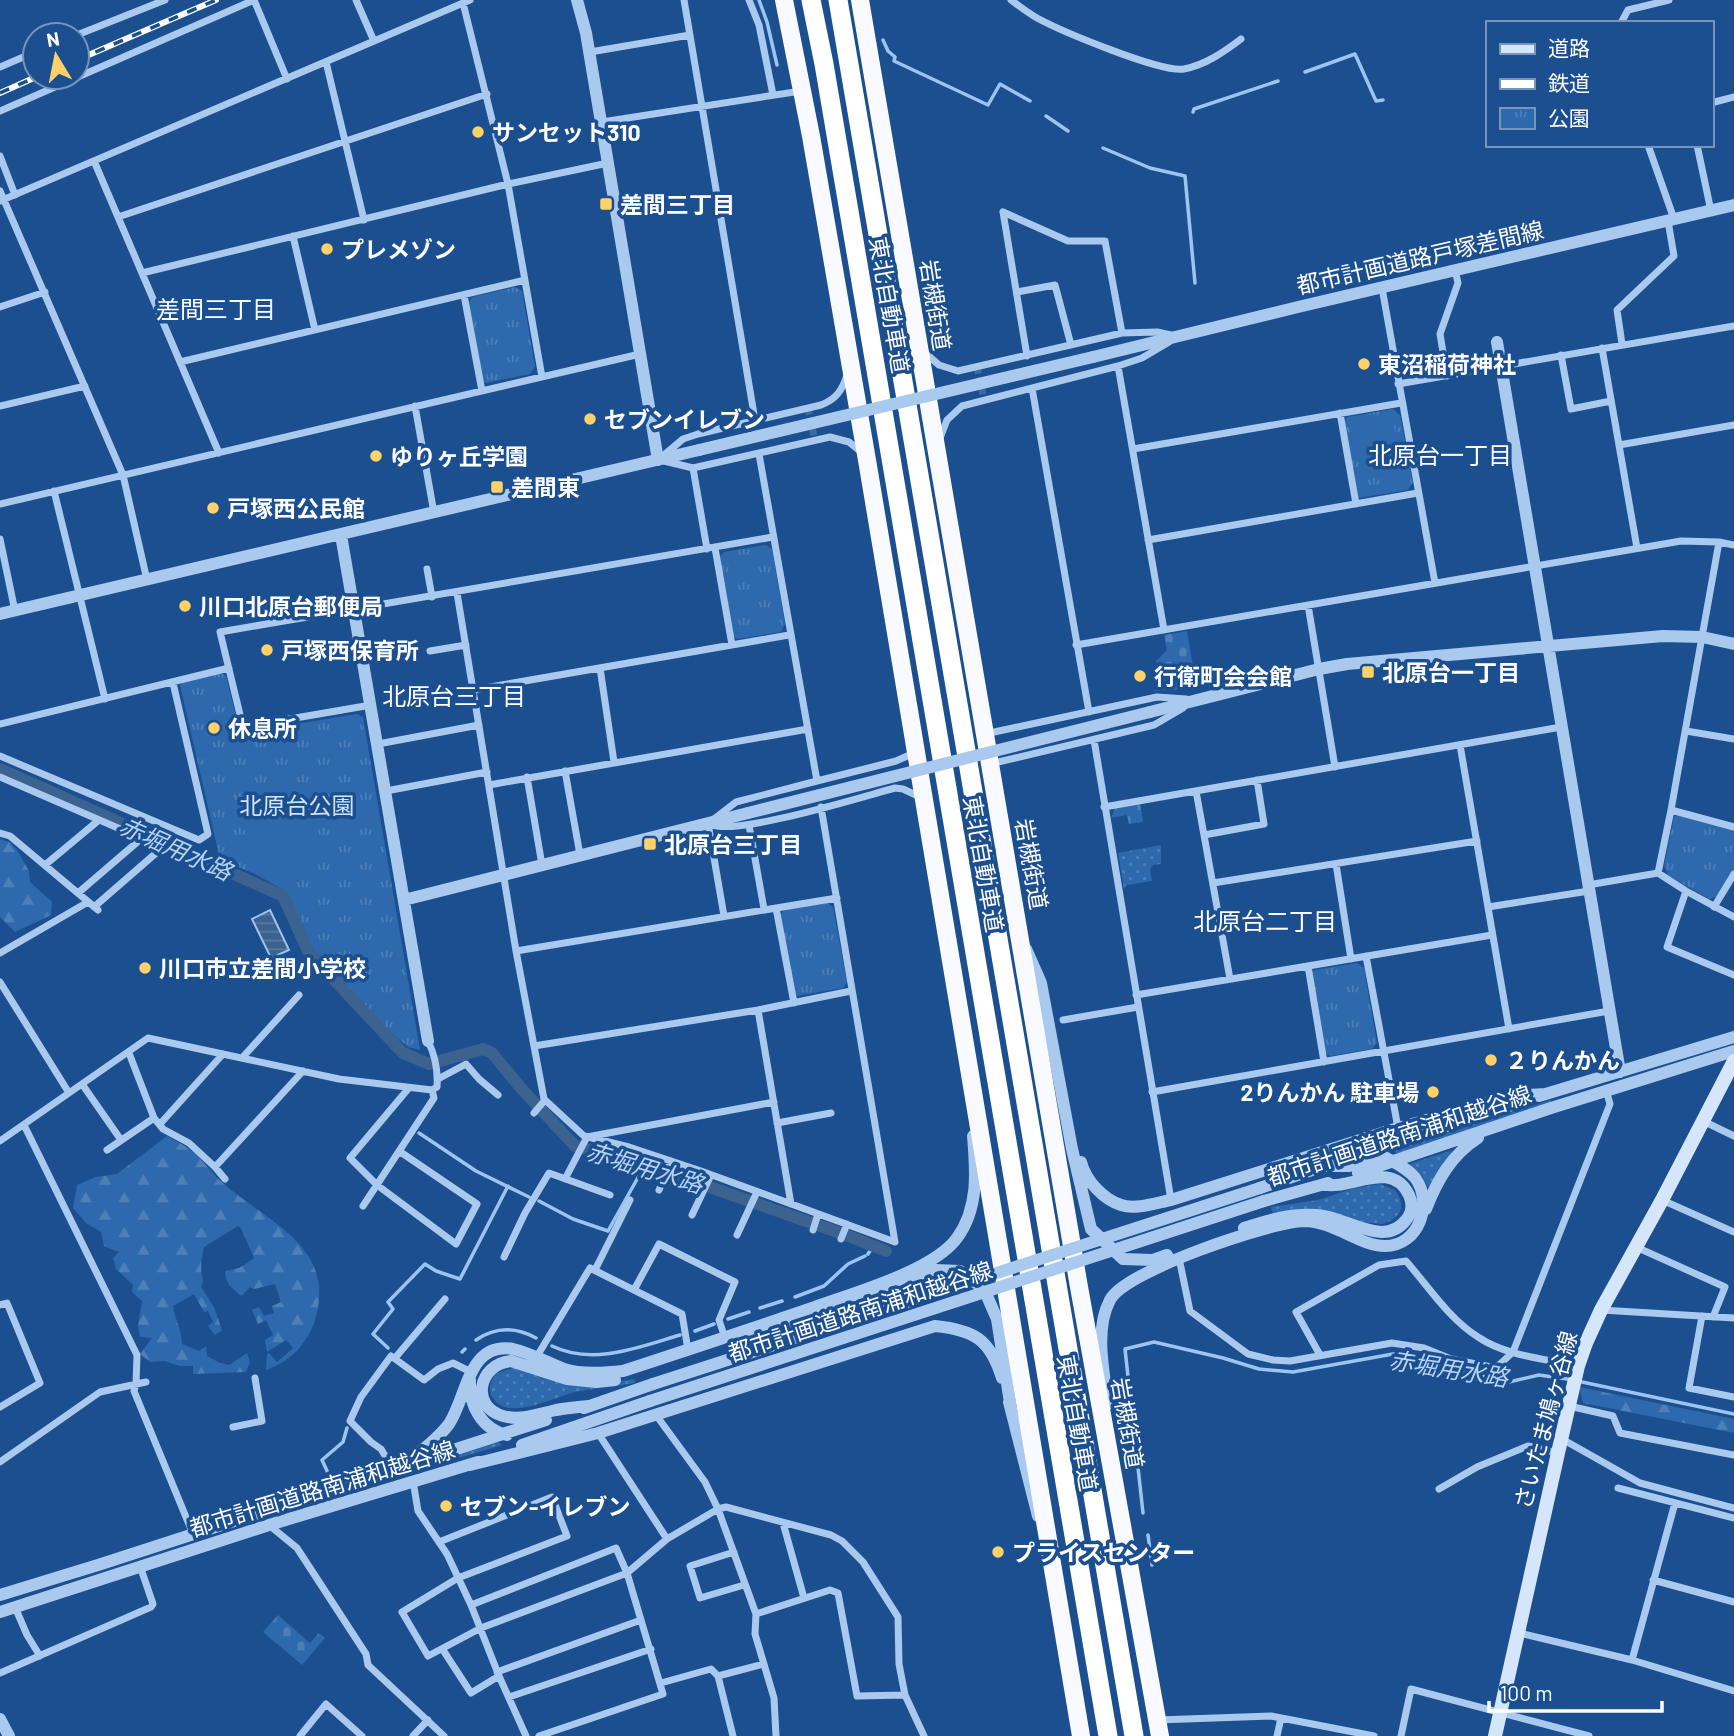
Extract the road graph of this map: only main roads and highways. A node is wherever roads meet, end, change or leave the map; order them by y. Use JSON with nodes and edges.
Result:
{"nodes":[{"id":1,"x":784,"y":0,"type":"edge"},
{"id":2,"x":811,"y":0,"type":"edge"},
{"id":3,"x":838,"y":0,"type":"edge"},
{"id":4,"x":860,"y":0,"type":"edge"},
{"id":5,"x":1734,"y":1061,"type":"edge"},
{"id":6,"x":1159,"y":1728,"type":"edge"},
{"id":7,"x":1081,"y":1736,"type":"edge"},
{"id":8,"x":1108,"y":1736,"type":"edge"},
{"id":9,"x":1134,"y":1736,"type":"edge"},
{"id":10,"x":1495,"y":1736,"type":"edge"}],
"edges":[{"from":1,"to":7,"type":"highway"},
{"from":2,"to":8,"type":"highway","name":"東北自動車道"},
{"from":3,"to":9,"type":"highway","name":"東北自動車道"},
{"from":4,"to":6,"type":"highway","name":"岩槻街道"},
{"from":5,"to":10,"type":"main road","name":"さいたま鳩ヶ谷線"}]}
